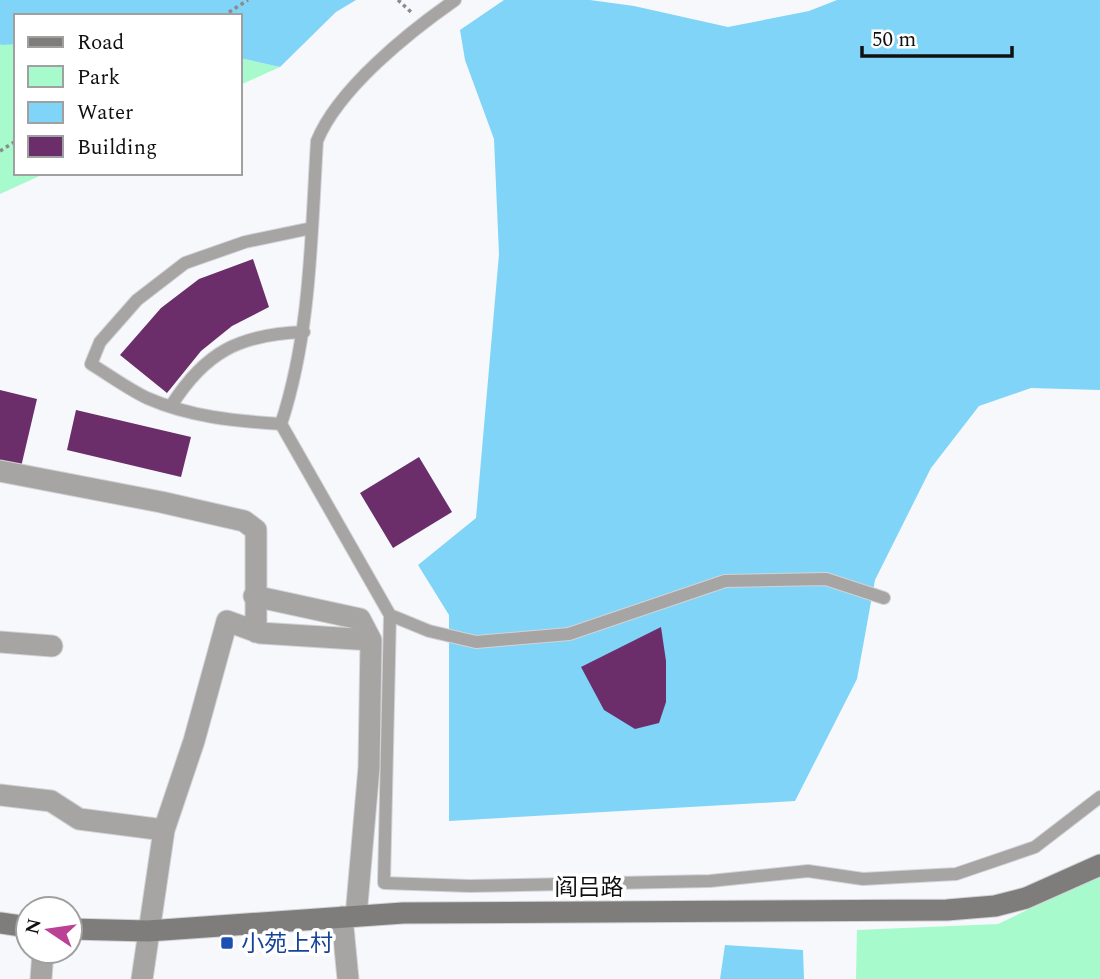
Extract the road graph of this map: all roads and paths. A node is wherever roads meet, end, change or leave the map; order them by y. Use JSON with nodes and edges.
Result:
{"nodes":[{"id":1,"x":248,"y":0,"type":"edge"},
{"id":2,"x":455,"y":0,"type":"edge"},
{"id":3,"x":226,"y":14,"type":"edge"},
{"id":4,"x":312,"y":228,"type":"junction"},
{"id":5,"x":304,"y":332,"type":"junction"},
{"id":6,"x":171,"y":406,"type":"junction"},
{"id":7,"x":281,"y":424,"type":"junction"},
{"id":8,"x":0,"y":471,"type":"edge"},
{"id":9,"x":254,"y":596,"type":"junction"},
{"id":10,"x":884,"y":598,"type":"dead end"},
{"id":11,"x":390,"y":615,"type":"junction"},
{"id":12,"x":256,"y":632,"type":"junction"},
{"id":13,"x":371,"y":640,"type":"junction"},
{"id":14,"x":0,"y":642,"type":"edge"},
{"id":15,"x":52,"y":646,"type":"dead end"},
{"id":16,"x":0,"y":795,"type":"edge"},
{"id":17,"x":1100,"y":797,"type":"edge"},
{"id":18,"x":164,"y":830,"type":"junction"},
{"id":19,"x":1100,"y":865,"type":"edge"},
{"id":20,"x":349,"y":916,"type":"junction"},
{"id":21,"x":84,"y":929,"type":"edge"},
{"id":22,"x":148,"y":930,"type":"junction"},
{"id":23,"x":142,"y":979,"type":"edge"},
{"id":24,"x":348,"y":979,"type":"edge"}],
"edges":[{"from":1,"to":3,"type":"path"},
{"from":2,"to":4,"type":"lane"},
{"from":4,"to":5,"type":"lane"},
{"from":4,"to":6,"type":"lane"},
{"from":5,"to":6,"type":"lane"},
{"from":5,"to":7,"type":"lane"},
{"from":6,"to":7,"type":"lane"},
{"from":7,"to":11,"type":"lane"},
{"from":8,"to":9,"type":"street"},
{"from":9,"to":12,"type":"street"},
{"from":9,"to":13,"type":"street"},
{"from":10,"to":11,"type":"lane"},
{"from":11,"to":17,"type":"lane"},
{"from":12,"to":13,"type":"street"},
{"from":12,"to":18,"type":"street"},
{"from":13,"to":20,"type":"street"},
{"from":14,"to":15,"type":"street"},
{"from":16,"to":18,"type":"street"},
{"from":18,"to":22,"type":"street"},
{"from":19,"to":20,"type":"main road","name":"阎吕路"},
{"from":20,"to":22,"type":"main road","name":"阎吕路"},
{"from":20,"to":24,"type":"street"},
{"from":21,"to":22,"type":"main road","name":"阎吕路"},
{"from":22,"to":23,"type":"street"}]}
